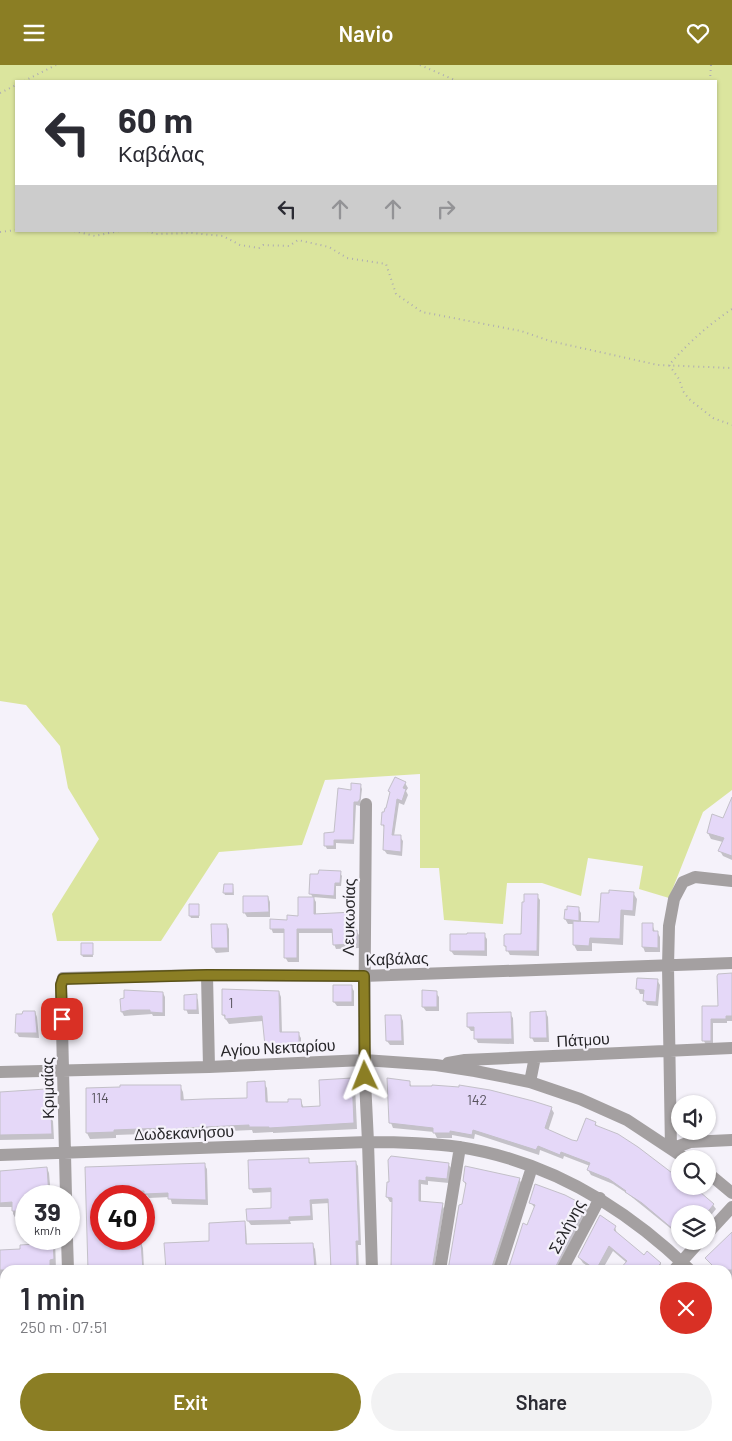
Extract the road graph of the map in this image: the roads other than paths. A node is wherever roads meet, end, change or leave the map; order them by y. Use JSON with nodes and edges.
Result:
{"nodes":[{"id":1,"x":366,"y":804,"type":"dead end"},
{"id":2,"x":732,"y":881,"type":"edge"},
{"id":3,"x":732,"y":963,"type":"edge"},
{"id":4,"x":668,"y":966,"type":"junction"},
{"id":5,"x":207,"y":975,"type":"junction"},
{"id":6,"x":364,"y":976,"type":"junction"},
{"id":7,"x":63,"y":979,"type":"joint"},
{"id":8,"x":732,"y":1048,"type":"edge"},
{"id":9,"x":668,"y":1051,"type":"junction"},
{"id":10,"x":535,"y":1057,"type":"junction"},
{"id":11,"x":364,"y":1060,"type":"junction"},
{"id":12,"x":436,"y":1065,"type":"junction"},
{"id":13,"x":209,"y":1067,"type":"junction"},
{"id":14,"x":63,"y":1070,"type":"junction"},
{"id":15,"x":0,"y":1072,"type":"edge"},
{"id":16,"x":530,"y":1083,"type":"junction"},
{"id":17,"x":732,"y":1140,"type":"edge"},
{"id":18,"x":368,"y":1142,"type":"junction"},
{"id":19,"x":460,"y":1147,"type":"junction"},
{"id":20,"x":671,"y":1149,"type":"junction"},
{"id":21,"x":65,"y":1153,"type":"junction"},
{"id":22,"x":0,"y":1155,"type":"edge"},
{"id":23,"x":532,"y":1167,"type":"junction"},
{"id":24,"x":716,"y":1180,"type":"edge"},
{"id":25,"x":66,"y":1185,"type":"edge"},
{"id":26,"x":732,"y":1193,"type":"edge"},
{"id":27,"x":600,"y":1198,"type":"junction"},
{"id":28,"x":732,"y":1207,"type":"edge"},
{"id":29,"x":716,"y":1224,"type":"edge"},
{"id":30,"x":67,"y":1250,"type":"edge"},
{"id":31,"x":694,"y":1250,"type":"edge"},
{"id":32,"x":68,"y":1265,"type":"edge"},
{"id":33,"x":372,"y":1265,"type":"edge"},
{"id":34,"x":441,"y":1265,"type":"edge"},
{"id":35,"x":501,"y":1265,"type":"edge"},
{"id":36,"x":565,"y":1265,"type":"edge"},
{"id":37,"x":680,"y":1265,"type":"edge"},
{"id":38,"x":683,"y":1265,"type":"edge"}],
"edges":[{"from":1,"to":6,"type":"street","name":"Λευκωσίας"},
{"from":2,"to":4,"type":"street"},
{"from":3,"to":4,"type":"street","name":"Καβάλας"},
{"from":4,"to":6,"type":"street","name":"Καβάλας"},
{"from":4,"to":9,"type":"street"},
{"from":5,"to":6,"type":"street","name":"Καβάλας"},
{"from":5,"to":7,"type":"street","name":"Καβάλας"},
{"from":5,"to":13,"type":"street"},
{"from":6,"to":11,"type":"street","name":"Λευκωσίας"},
{"from":7,"to":14,"type":"street","name":"Κριμαίας"},
{"from":8,"to":9,"type":"street","name":"Πάτμου"},
{"from":9,"to":10,"type":"street","name":"Πάτμου"},
{"from":9,"to":20,"type":"street"},
{"from":10,"to":12,"type":"street","name":"Πάτμου"},
{"from":10,"to":16,"type":"street"},
{"from":11,"to":12,"type":"street","name":"Αγίου Νεκταρίου"},
{"from":11,"to":13,"type":"street","name":"Αγίου Νεκταρίου"},
{"from":11,"to":18,"type":"street","name":"Λευκωσίας"},
{"from":12,"to":16,"type":"street","name":"Αγίου Νεκταρίου"},
{"from":13,"to":14,"type":"street","name":"Αγίου Νεκταρίου"},
{"from":14,"to":15,"type":"street","name":"Αγίου Νεκταρίου"},
{"from":14,"to":21,"type":"street","name":"Κριμαίας"},
{"from":16,"to":20,"type":"street","name":"Αγίου Νεκταρίου"},
{"from":17,"to":20,"type":"street"},
{"from":18,"to":19,"type":"street","name":"Δωδεκανήσου"},
{"from":18,"to":21,"type":"street","name":"Δωδεκανήσου"},
{"from":18,"to":33,"type":"street","name":"Λευκωσίας"},
{"from":19,"to":23,"type":"street","name":"Δωδεκανήσου"},
{"from":19,"to":34,"type":"street"},
{"from":21,"to":22,"type":"street","name":"Δωδεκανήσου"},
{"from":21,"to":25,"type":"street","name":"Κριμαίας"},
{"from":23,"to":27,"type":"street","name":"Δωδεκανήσου"},
{"from":23,"to":35,"type":"street"},
{"from":24,"to":26,"type":"street"},
{"from":27,"to":36,"type":"street","name":"Σελήνης"},
{"from":27,"to":37,"type":"street","name":"Δωδεκανήσου"},
{"from":28,"to":29,"type":"street"},
{"from":30,"to":32,"type":"street"},
{"from":31,"to":38,"type":"street"}]}
